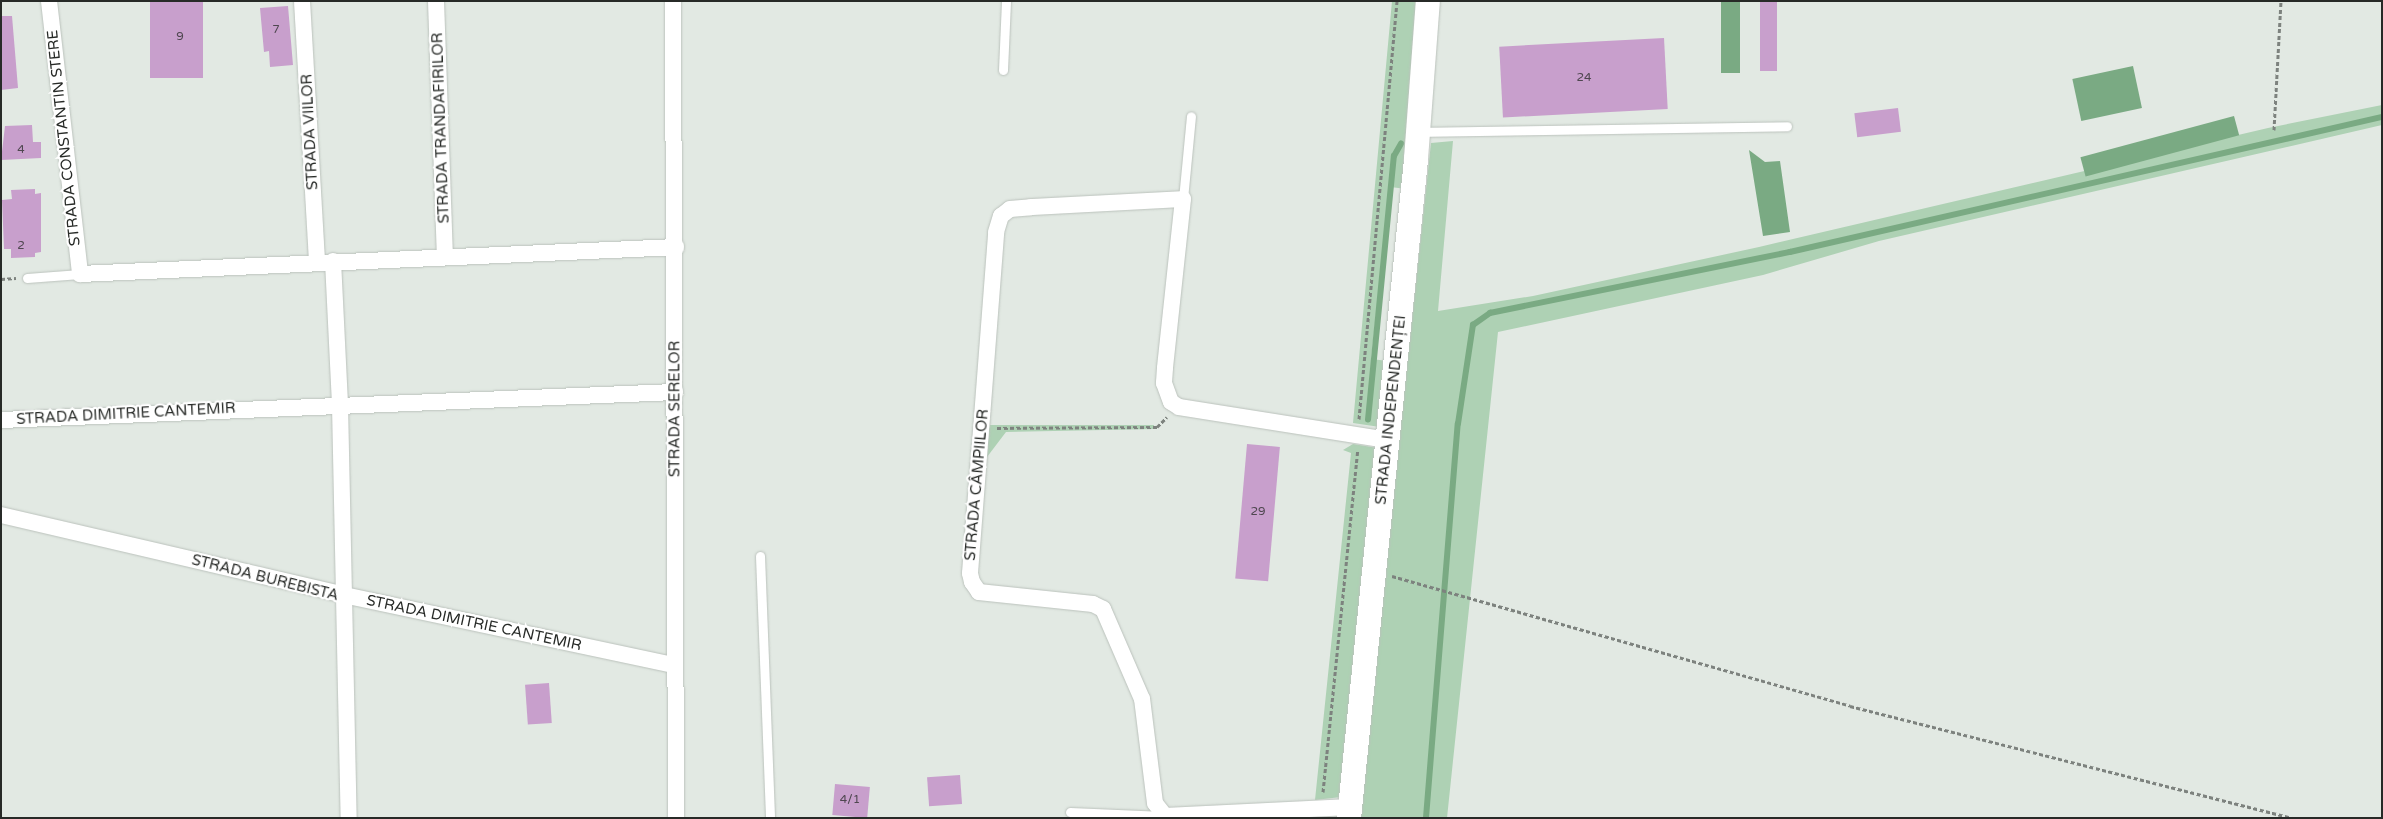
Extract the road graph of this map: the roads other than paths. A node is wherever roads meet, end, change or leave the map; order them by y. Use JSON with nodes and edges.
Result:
{"nodes":[{"id":1,"x":49,"y":1,"type":"edge"},
{"id":2,"x":302,"y":1,"type":"edge"},
{"id":3,"x":436,"y":1,"type":"edge"},
{"id":4,"x":673,"y":1,"type":"edge"},
{"id":5,"x":1006,"y":1,"type":"edge"},
{"id":6,"x":1428,"y":1,"type":"edge"},
{"id":7,"x":1003,"y":70,"type":"dead end"},
{"id":8,"x":1191,"y":116,"type":"dead end"},
{"id":9,"x":1786,"y":126,"type":"dead end"},
{"id":10,"x":1418,"y":132,"type":"junction"},
{"id":11,"x":1183,"y":199,"type":"junction"},
{"id":12,"x":676,"y":247,"type":"junction"},
{"id":13,"x":445,"y":255,"type":"junction"},
{"id":14,"x":325,"y":262,"type":"junction"},
{"id":15,"x":80,"y":274,"type":"junction"},
{"id":16,"x":27,"y":278,"type":"dead end"},
{"id":17,"x":674,"y":392,"type":"junction"},
{"id":18,"x":340,"y":405,"type":"junction"},
{"id":19,"x":1,"y":420,"type":"edge"},
{"id":20,"x":1387,"y":440,"type":"junction"},
{"id":21,"x":1,"y":515,"type":"edge"},
{"id":22,"x":760,"y":556,"type":"dead end"},
{"id":23,"x":344,"y":595,"type":"junction"},
{"id":24,"x":674,"y":665,"type":"junction"},
{"id":25,"x":1070,"y":812,"type":"dead end"},
{"id":26,"x":1349,"y":812,"type":"edge"},
{"id":27,"x":1164,"y":816,"type":"junction"},
{"id":28,"x":349,"y":818,"type":"edge"},
{"id":29,"x":676,"y":818,"type":"edge"},
{"id":30,"x":770,"y":818,"type":"edge"}],
"edges":[{"from":1,"to":15,"type":"street","name":"STRADA CONSTANTIN STERE"},
{"from":2,"to":14,"type":"street","name":"STRADA VIILOR"},
{"from":3,"to":13,"type":"street","name":"STRADA TRANDAFIRILOR"},
{"from":4,"to":12,"type":"street","name":"STRADA SERELOR"},
{"from":5,"to":7,"type":"lane"},
{"from":6,"to":10,"type":"main road","name":"STRADA INDEPENDENȚEI"},
{"from":8,"to":11,"type":"lane"},
{"from":9,"to":10,"type":"lane"},
{"from":10,"to":20,"type":"main road","name":"STRADA INDEPENDENȚEI"},
{"from":11,"to":20,"type":"street"},
{"from":11,"to":27,"type":"street","name":"STRADA CÂMPIILOR"},
{"from":12,"to":13,"type":"street"},
{"from":12,"to":17,"type":"street","name":"STRADA SERELOR"},
{"from":13,"to":14,"type":"street"},
{"from":14,"to":15,"type":"street"},
{"from":14,"to":18,"type":"street"},
{"from":15,"to":16,"type":"lane"},
{"from":17,"to":18,"type":"street","name":"STRADA DIMITRIE CANTEMIR"},
{"from":17,"to":24,"type":"street","name":"STRADA SERELOR"},
{"from":18,"to":19,"type":"street","name":"STRADA DIMITRIE CANTEMIR"},
{"from":18,"to":23,"type":"street"},
{"from":20,"to":26,"type":"main road","name":"STRADA INDEPENDENȚEI"},
{"from":21,"to":23,"type":"street","name":"STRADA BUREBISTA"},
{"from":22,"to":30,"type":"lane"},
{"from":23,"to":24,"type":"street","name":"STRADA DIMITRIE CANTEMIR"},
{"from":23,"to":28,"type":"street","name":"STRADA BUREBISTA"},
{"from":24,"to":29,"type":"street","name":"STRADA SERELOR"},
{"from":25,"to":27,"type":"lane"},
{"from":26,"to":27,"type":"street"}]}
